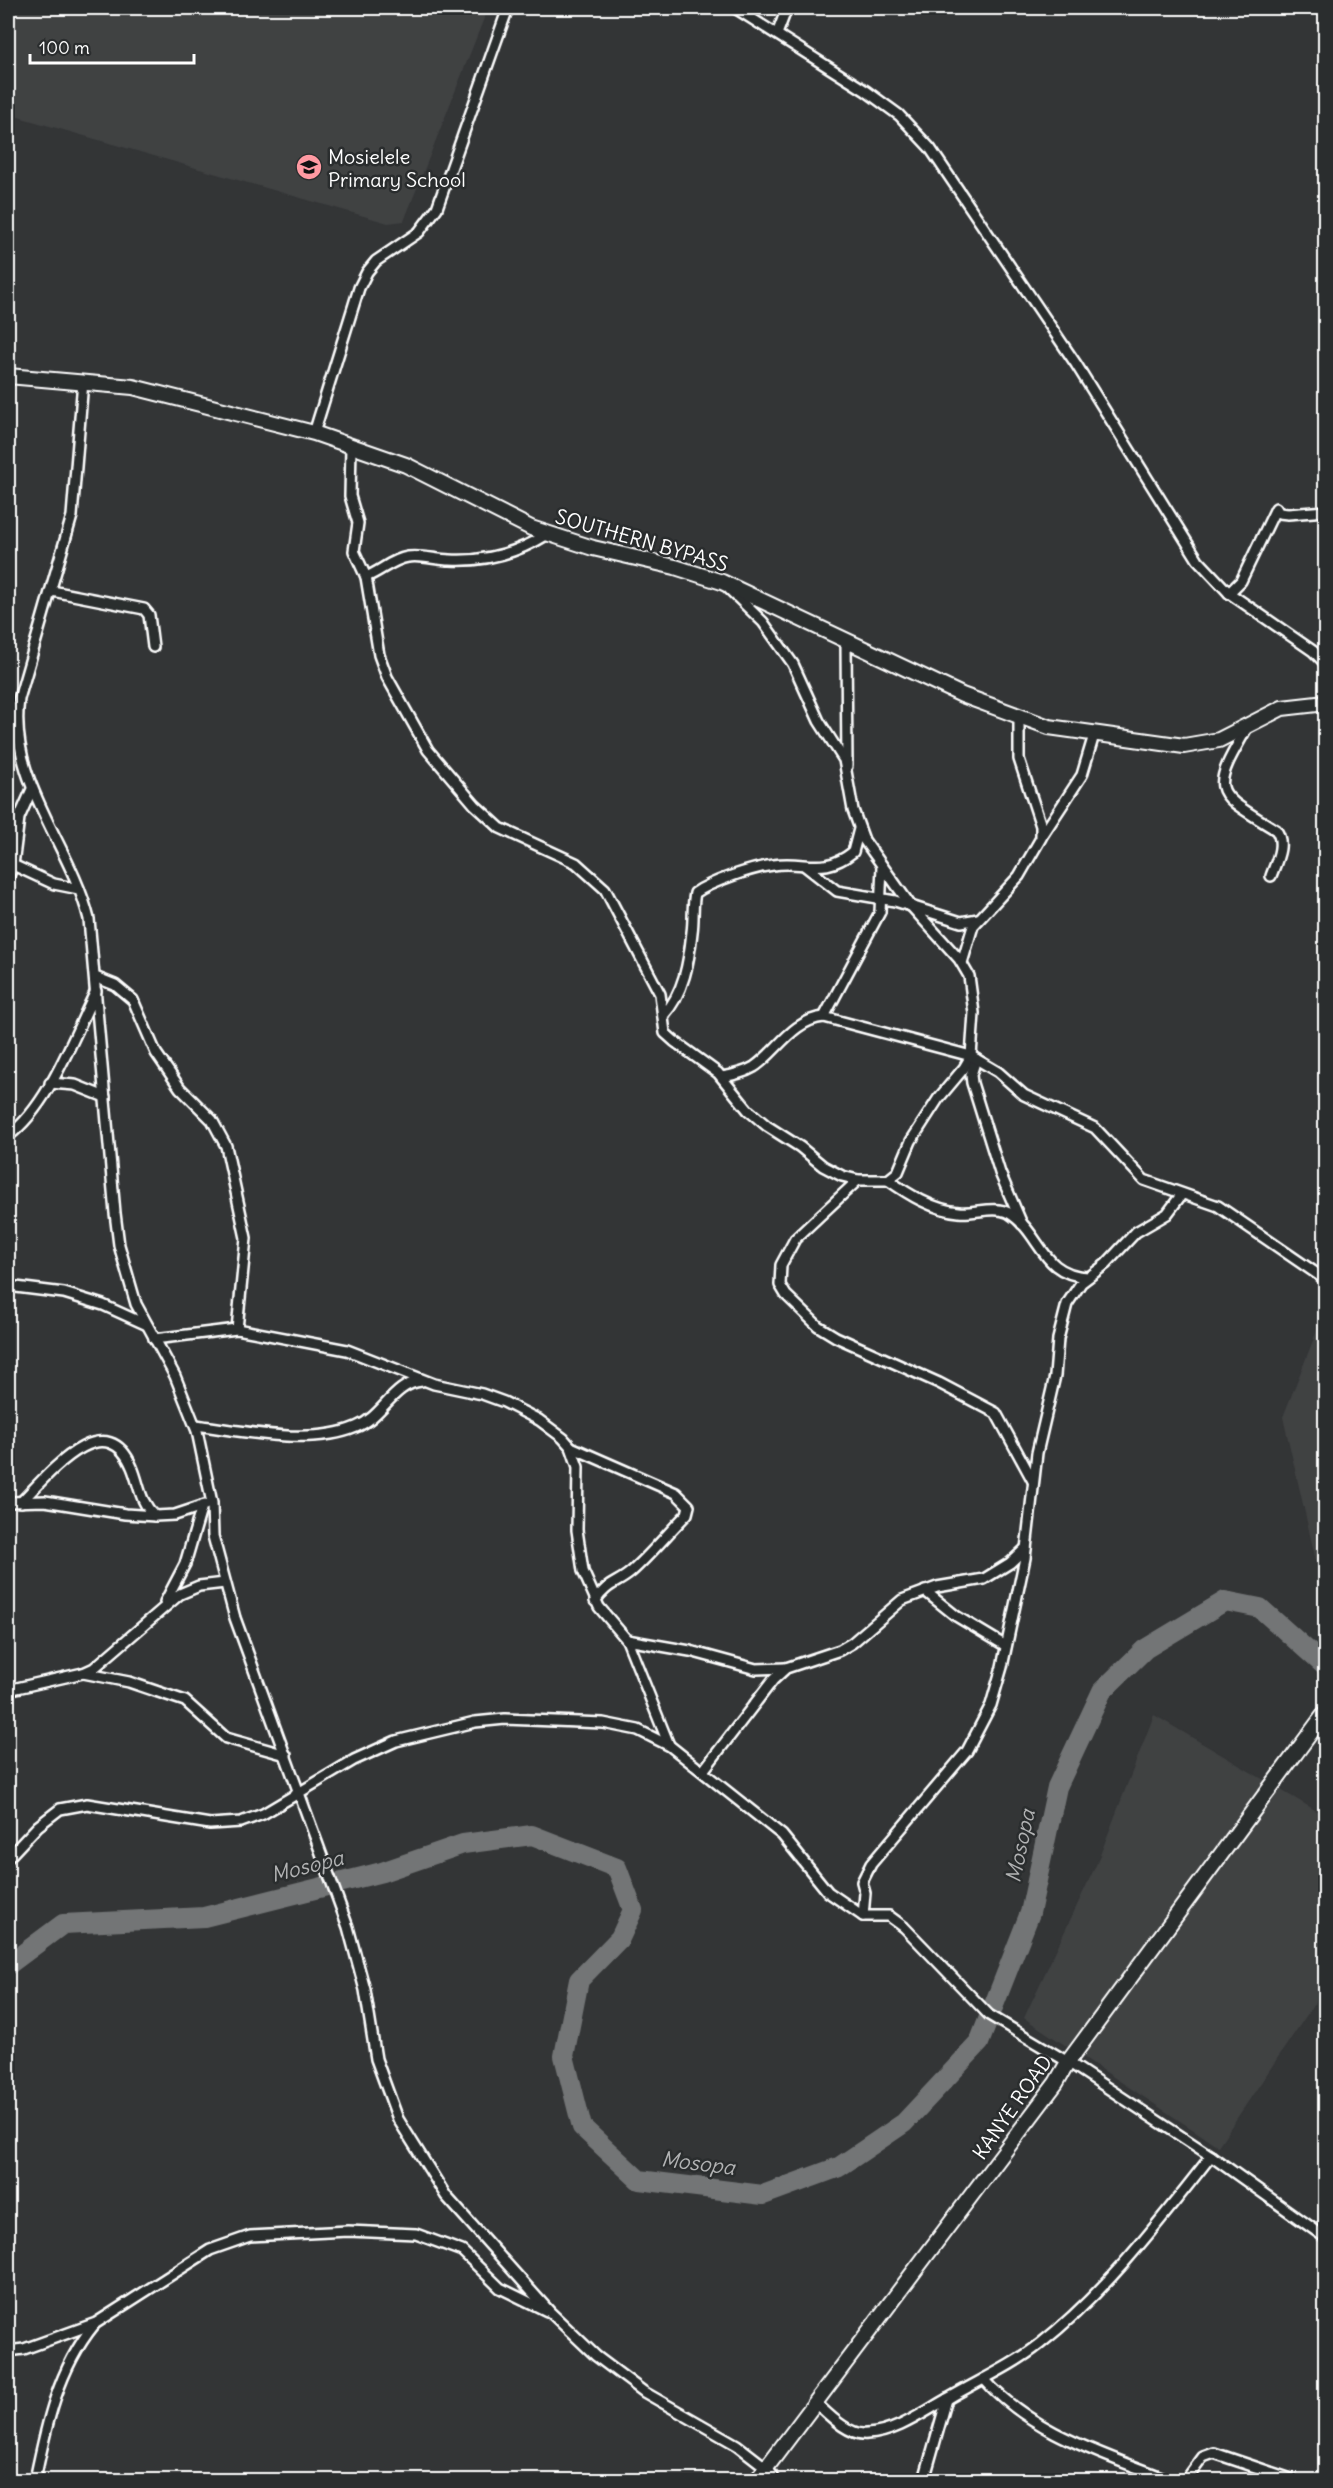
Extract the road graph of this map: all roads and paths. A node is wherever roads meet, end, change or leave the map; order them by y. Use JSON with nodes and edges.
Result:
{"nodes":[{"id":1,"x":508,"y":8,"type":"edge"},
{"id":2,"x":735,"y":8,"type":"edge"},
{"id":3,"x":787,"y":8,"type":"edge"},
{"id":4,"x":777,"y":34,"type":"junction"},
{"id":5,"x":8,"y":376,"type":"edge"},
{"id":6,"x":83,"y":381,"type":"junction"},
{"id":7,"x":314,"y":433,"type":"junction"},
{"id":8,"x":351,"y":446,"type":"junction"},
{"id":9,"x":1326,"y":511,"type":"edge"},
{"id":10,"x":548,"y":534,"type":"junction"},
{"id":11,"x":366,"y":577,"type":"junction"},
{"id":12,"x":722,"y":582,"type":"junction"},
{"id":13,"x":52,"y":591,"type":"junction"},
{"id":14,"x":1229,"y":593,"type":"junction"},
{"id":15,"x":846,"y":640,"type":"junction"},
{"id":16,"x":153,"y":647,"type":"dead end"},
{"id":17,"x":1326,"y":664,"type":"edge"},
{"id":18,"x":1326,"y":703,"type":"edge"},
{"id":19,"x":1019,"y":717,"type":"junction"},
{"id":20,"x":1248,"y":726,"type":"junction"},
{"id":21,"x":1094,"y":735,"type":"junction"},
{"id":22,"x":847,"y":769,"type":"junction"},
{"id":23,"x":32,"y":789,"type":"junction"},
{"id":24,"x":858,"y":829,"type":"junction"},
{"id":25,"x":1041,"y":838,"type":"junction"},
{"id":26,"x":13,"y":865,"type":"junction"},
{"id":27,"x":804,"y":866,"type":"junction"},
{"id":28,"x":882,"y":866,"type":"junction"},
{"id":29,"x":1271,"y":876,"type":"dead end"},
{"id":30,"x":8,"y":878,"type":"edge"},
{"id":31,"x":79,"y":889,"type":"junction"},
{"id":32,"x":881,"y":898,"type":"junction"},
{"id":33,"x":911,"y":906,"type":"junction"},
{"id":34,"x":978,"y":919,"type":"junction"},
{"id":35,"x":962,"y":963,"type":"junction"},
{"id":36,"x":94,"y":977,"type":"junction"},
{"id":37,"x":96,"y":990,"type":"junction"},
{"id":38,"x":663,"y":1016,"type":"junction"},
{"id":39,"x":824,"y":1017,"type":"junction"},
{"id":40,"x":973,"y":1058,"type":"junction"},
{"id":41,"x":722,"y":1077,"type":"junction"},
{"id":42,"x":50,"y":1083,"type":"junction"},
{"id":43,"x":105,"y":1097,"type":"junction"},
{"id":44,"x":8,"y":1136,"type":"edge"},
{"id":45,"x":858,"y":1180,"type":"junction"},
{"id":46,"x":888,"y":1180,"type":"junction"},
{"id":47,"x":1182,"y":1194,"type":"junction"},
{"id":48,"x":1024,"y":1227,"type":"junction"},
{"id":49,"x":1088,"y":1277,"type":"junction"},
{"id":50,"x":1326,"y":1280,"type":"edge"},
{"id":51,"x":8,"y":1286,"type":"edge"},
{"id":52,"x":147,"y":1325,"type":"junction"},
{"id":53,"x":237,"y":1329,"type":"junction"},
{"id":54,"x":154,"y":1339,"type":"junction"},
{"id":55,"x":426,"y":1381,"type":"junction"},
{"id":56,"x":195,"y":1425,"type":"junction"},
{"id":57,"x":571,"y":1447,"type":"junction"},
{"id":58,"x":1034,"y":1483,"type":"junction"},
{"id":59,"x":8,"y":1502,"type":"edge"},
{"id":60,"x":21,"y":1502,"type":"junction"},
{"id":61,"x":212,"y":1503,"type":"junction"},
{"id":62,"x":202,"y":1506,"type":"junction"},
{"id":63,"x":155,"y":1516,"type":"junction"},
{"id":64,"x":1026,"y":1548,"type":"junction"},
{"id":65,"x":225,"y":1583,"type":"junction"},
{"id":66,"x":925,"y":1591,"type":"junction"},
{"id":67,"x":595,"y":1601,"type":"junction"},
{"id":68,"x":162,"y":1606,"type":"junction"},
{"id":69,"x":627,"y":1640,"type":"junction"},
{"id":70,"x":1006,"y":1646,"type":"junction"},
{"id":71,"x":786,"y":1668,"type":"junction"},
{"id":72,"x":83,"y":1673,"type":"junction"},
{"id":73,"x":8,"y":1690,"type":"edge"},
{"id":74,"x":1326,"y":1712,"type":"edge"},
{"id":75,"x":670,"y":1746,"type":"junction"},
{"id":76,"x":286,"y":1755,"type":"junction"},
{"id":77,"x":703,"y":1771,"type":"junction"},
{"id":78,"x":299,"y":1791,"type":"junction"},
{"id":79,"x":8,"y":1858,"type":"edge"},
{"id":80,"x":863,"y":1916,"type":"junction"},
{"id":81,"x":1068,"y":2062,"type":"junction"},
{"id":82,"x":1211,"y":2156,"type":"junction"},
{"id":83,"x":1326,"y":2238,"type":"edge"},
{"id":84,"x":550,"y":2312,"type":"junction"},
{"id":85,"x":96,"y":2323,"type":"junction"},
{"id":86,"x":8,"y":2351,"type":"edge"},
{"id":87,"x":984,"y":2379,"type":"junction"},
{"id":88,"x":947,"y":2399,"type":"junction"},
{"id":89,"x":817,"y":2404,"type":"junction"},
{"id":90,"x":772,"y":2475,"type":"edge"},
{"id":91,"x":35,"y":2481,"type":"edge"},
{"id":92,"x":757,"y":2481,"type":"edge"},
{"id":93,"x":924,"y":2481,"type":"edge"},
{"id":94,"x":1169,"y":2481,"type":"edge"},
{"id":95,"x":1186,"y":2481,"type":"edge"},
{"id":96,"x":1294,"y":2481,"type":"edge"}],
"edges":[{"from":1,"to":7,"type":"street"},
{"from":2,"to":4,"type":"street"},
{"from":3,"to":4,"type":"street"},
{"from":4,"to":14,"type":"street"},
{"from":5,"to":6,"type":"street","name":"SOUTHERN BYPASS"},
{"from":6,"to":7,"type":"street","name":"SOUTHERN BYPASS"},
{"from":6,"to":13,"type":"street"},
{"from":7,"to":8,"type":"street","name":"SOUTHERN BYPASS"},
{"from":8,"to":10,"type":"street","name":"SOUTHERN BYPASS"},
{"from":8,"to":11,"type":"street"},
{"from":9,"to":14,"type":"street"},
{"from":10,"to":11,"type":"street"},
{"from":10,"to":12,"type":"street","name":"SOUTHERN BYPASS"},
{"from":11,"to":38,"type":"street"},
{"from":12,"to":15,"type":"street","name":"SOUTHERN BYPASS"},
{"from":12,"to":22,"type":"street"},
{"from":13,"to":16,"type":"street"},
{"from":13,"to":23,"type":"street"},
{"from":14,"to":17,"type":"street"},
{"from":15,"to":19,"type":"street","name":"SOUTHERN BYPASS"},
{"from":15,"to":22,"type":"street"},
{"from":18,"to":20,"type":"street","name":"SOUTHERN BYPASS"},
{"from":19,"to":21,"type":"street","name":"SOUTHERN BYPASS"},
{"from":19,"to":25,"type":"street"},
{"from":20,"to":21,"type":"street","name":"SOUTHERN BYPASS"},
{"from":20,"to":29,"type":"street"},
{"from":21,"to":25,"type":"street"},
{"from":22,"to":24,"type":"street"},
{"from":23,"to":26,"type":"street"},
{"from":23,"to":31,"type":"street"},
{"from":24,"to":27,"type":"street"},
{"from":24,"to":28,"type":"street"},
{"from":25,"to":34,"type":"street"},
{"from":26,"to":30,"type":"street"},
{"from":26,"to":31,"type":"street"},
{"from":27,"to":32,"type":"street"},
{"from":27,"to":38,"type":"street"},
{"from":28,"to":32,"type":"street"},
{"from":28,"to":33,"type":"street"},
{"from":31,"to":36,"type":"street"},
{"from":32,"to":33,"type":"street"},
{"from":32,"to":39,"type":"street"},
{"from":33,"to":34,"type":"street"},
{"from":33,"to":35,"type":"street"},
{"from":34,"to":35,"type":"street"},
{"from":35,"to":40,"type":"street"},
{"from":36,"to":37,"type":"street"},
{"from":36,"to":53,"type":"street"},
{"from":37,"to":42,"type":"street"},
{"from":37,"to":43,"type":"street"},
{"from":38,"to":41,"type":"street"},
{"from":39,"to":40,"type":"street"},
{"from":39,"to":41,"type":"street"},
{"from":40,"to":46,"type":"street"},
{"from":40,"to":47,"type":"street"},
{"from":40,"to":48,"type":"street"},
{"from":41,"to":45,"type":"street"},
{"from":42,"to":43,"type":"street"},
{"from":42,"to":44,"type":"street"},
{"from":43,"to":52,"type":"street"},
{"from":45,"to":46,"type":"street"},
{"from":45,"to":58,"type":"street"},
{"from":46,"to":48,"type":"street"},
{"from":47,"to":49,"type":"street"},
{"from":47,"to":50,"type":"street"},
{"from":48,"to":49,"type":"street"},
{"from":49,"to":58,"type":"street"},
{"from":51,"to":52,"type":"street"},
{"from":52,"to":54,"type":"street"},
{"from":53,"to":54,"type":"street"},
{"from":53,"to":55,"type":"street"},
{"from":54,"to":56,"type":"street"},
{"from":55,"to":56,"type":"street"},
{"from":55,"to":57,"type":"street"},
{"from":56,"to":61,"type":"street"},
{"from":57,"to":67,"type":"street"},
{"from":57,"to":67,"type":"street"},
{"from":58,"to":64,"type":"street"},
{"from":59,"to":60,"type":"street"},
{"from":60,"to":63,"type":"street"},
{"from":60,"to":63,"type":"street"},
{"from":61,"to":62,"type":"street"},
{"from":61,"to":65,"type":"street"},
{"from":62,"to":63,"type":"street"},
{"from":62,"to":68,"type":"street"},
{"from":64,"to":66,"type":"street"},
{"from":64,"to":70,"type":"street"},
{"from":65,"to":68,"type":"street"},
{"from":65,"to":76,"type":"street"},
{"from":66,"to":70,"type":"street"},
{"from":66,"to":71,"type":"street"},
{"from":67,"to":69,"type":"street"},
{"from":68,"to":72,"type":"street"},
{"from":69,"to":71,"type":"street"},
{"from":69,"to":75,"type":"street"},
{"from":70,"to":80,"type":"street"},
{"from":71,"to":77,"type":"street"},
{"from":72,"to":73,"type":"street"},
{"from":72,"to":76,"type":"street"},
{"from":74,"to":81,"type":"street","name":"KANYE ROAD"},
{"from":75,"to":77,"type":"street"},
{"from":75,"to":78,"type":"street"},
{"from":76,"to":78,"type":"street"},
{"from":77,"to":80,"type":"street"},
{"from":78,"to":79,"type":"street"},
{"from":78,"to":84,"type":"street"},
{"from":80,"to":81,"type":"street"},
{"from":81,"to":82,"type":"street"},
{"from":81,"to":89,"type":"street","name":"KANYE ROAD"},
{"from":82,"to":83,"type":"street"},
{"from":82,"to":87,"type":"street"},
{"from":84,"to":85,"type":"street"},
{"from":84,"to":90,"type":"street"},
{"from":85,"to":86,"type":"street"},
{"from":85,"to":91,"type":"street"},
{"from":87,"to":88,"type":"street"},
{"from":87,"to":94,"type":"street"},
{"from":88,"to":89,"type":"street"},
{"from":88,"to":93,"type":"street"},
{"from":89,"to":90,"type":"street","name":"KANYE ROAD"},
{"from":90,"to":92,"type":"street","name":"KANYE ROAD"},
{"from":95,"to":96,"type":"street"}]}
